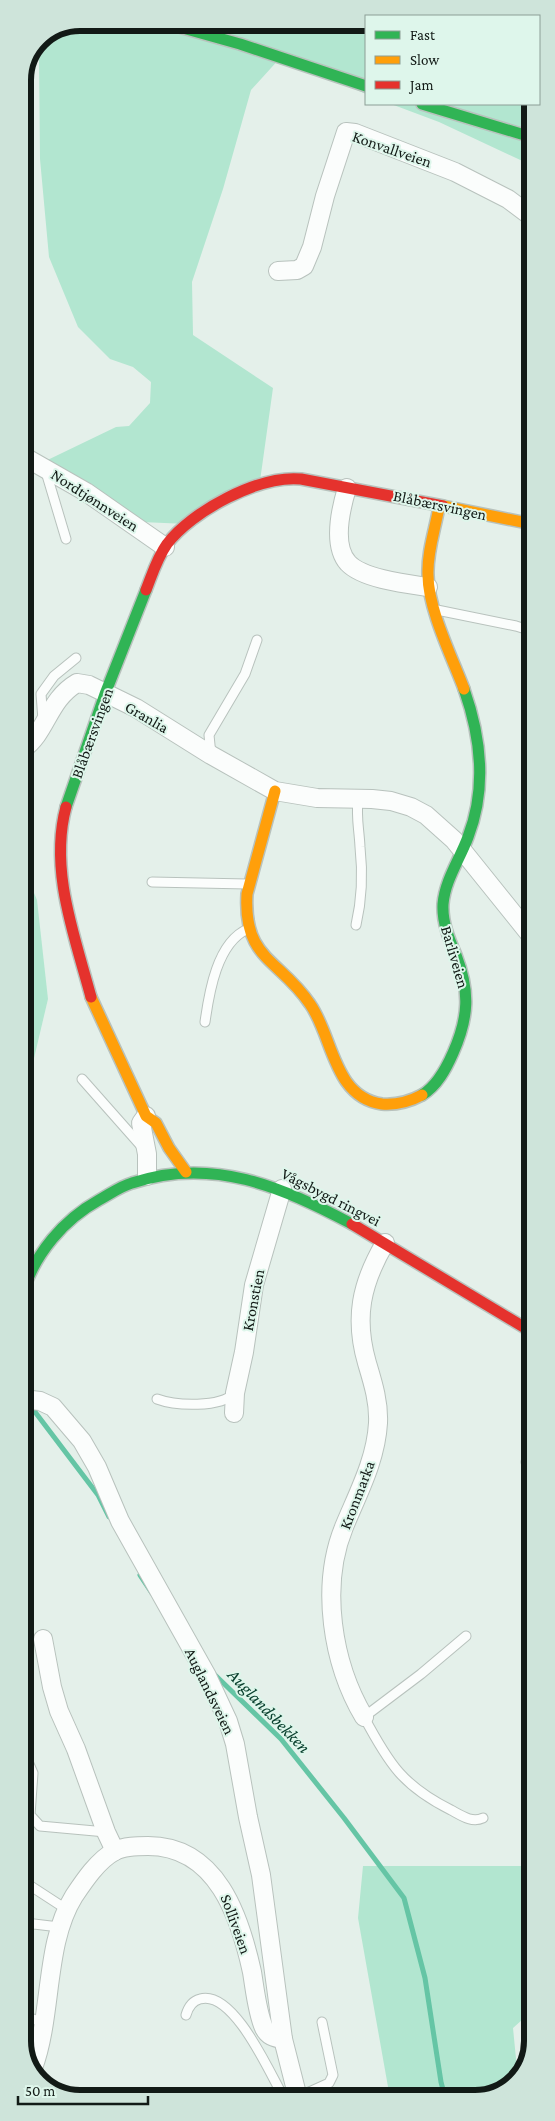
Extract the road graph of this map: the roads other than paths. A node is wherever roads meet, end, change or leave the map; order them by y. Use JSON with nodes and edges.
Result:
{"nodes":[{"id":1,"x":194,"y":31,"type":"edge"},
{"id":2,"x":365,"y":86,"type":"edge"},
{"id":3,"x":425,"y":105,"type":"edge"},
{"id":4,"x":524,"y":136,"type":"edge"},
{"id":5,"x":524,"y":211,"type":"edge"},
{"id":6,"x":278,"y":271,"type":"dead end"},
{"id":7,"x":31,"y":460,"type":"edge"},
{"id":8,"x":45,"y":467,"type":"junction"},
{"id":9,"x":347,"y":488,"type":"junction"},
{"id":10,"x":439,"y":507,"type":"junction"},
{"id":11,"x":524,"y":523,"type":"edge"},
{"id":12,"x":66,"y":539,"type":"dead end"},
{"id":13,"x":165,"y":547,"type":"junction"},
{"id":14,"x":428,"y":588,"type":"junction"},
{"id":15,"x":435,"y":609,"type":"junction"},
{"id":16,"x":524,"y":630,"type":"edge"},
{"id":17,"x":257,"y":640,"type":"dead end"},
{"id":18,"x":76,"y":658,"type":"dead end"},
{"id":19,"x":106,"y":694,"type":"junction"},
{"id":20,"x":43,"y":722,"type":"junction"},
{"id":21,"x":31,"y":742,"type":"edge"},
{"id":22,"x":211,"y":755,"type":"junction"},
{"id":23,"x":275,"y":791,"type":"junction"},
{"id":24,"x":358,"y":799,"type":"junction"},
{"id":25,"x":463,"y":850,"type":"junction"},
{"id":26,"x":152,"y":882,"type":"dead end"},
{"id":27,"x":250,"y":884,"type":"junction"},
{"id":28,"x":524,"y":924,"type":"edge"},
{"id":29,"x":356,"y":925,"type":"dead end"},
{"id":30,"x":248,"y":929,"type":"junction"},
{"id":31,"x":205,"y":1022,"type":"dead end"},
{"id":32,"x":82,"y":1079,"type":"dead end"},
{"id":33,"x":146,"y":1116,"type":"junction"},
{"id":34,"x":147,"y":1154,"type":"junction"},
{"id":35,"x":186,"y":1172,"type":"junction"},
{"id":36,"x":147,"y":1176,"type":"junction"},
{"id":37,"x":282,"y":1189,"type":"junction"},
{"id":38,"x":385,"y":1243,"type":"junction"},
{"id":39,"x":31,"y":1271,"type":"edge"},
{"id":40,"x":524,"y":1327,"type":"edge"},
{"id":41,"x":235,"y":1393,"type":"junction"},
{"id":42,"x":157,"y":1399,"type":"dead end"},
{"id":43,"x":31,"y":1400,"type":"edge"},
{"id":44,"x":234,"y":1413,"type":"dead end"},
{"id":45,"x":466,"y":1636,"type":"dead end"},
{"id":46,"x":42,"y":1639,"type":"dead end"},
{"id":47,"x":364,"y":1717,"type":"junction"},
{"id":48,"x":31,"y":1768,"type":"edge"},
{"id":49,"x":31,"y":1801,"type":"edge"},
{"id":50,"x":31,"y":1816,"type":"edge"},
{"id":51,"x":483,"y":1818,"type":"dead end"},
{"id":52,"x":106,"y":1832,"type":"junction"},
{"id":53,"x":115,"y":1851,"type":"junction"},
{"id":54,"x":31,"y":1886,"type":"edge"},
{"id":55,"x":66,"y":1909,"type":"junction"},
{"id":56,"x":31,"y":1924,"type":"edge"},
{"id":57,"x":59,"y":1927,"type":"junction"},
{"id":58,"x":186,"y":2015,"type":"dead end"},
{"id":59,"x":31,"y":2018,"type":"edge"},
{"id":60,"x":322,"y":2022,"type":"dead end"},
{"id":61,"x":45,"y":2023,"type":"junction"},
{"id":62,"x":282,"y":2039,"type":"junction"},
{"id":63,"x":36,"y":2060,"type":"edge"},
{"id":64,"x":280,"y":2090,"type":"edge"},
{"id":65,"x":296,"y":2090,"type":"edge"},
{"id":66,"x":315,"y":2090,"type":"edge"}],
"edges":[{"from":1,"to":2,"type":"street"},
{"from":3,"to":4,"type":"street"},
{"from":5,"to":6,"type":"street","name":"Konvallveien"},
{"from":7,"to":8,"type":"street","name":"Nordtjønnveien"},
{"from":8,"to":12,"type":"lane"},
{"from":8,"to":13,"type":"street","name":"Nordtjønnveien"},
{"from":9,"to":10,"type":"street","name":"Blåbærsvingen"},
{"from":9,"to":13,"type":"street","name":"Blåbærsvingen"},
{"from":9,"to":14,"type":"street"},
{"from":10,"to":11,"type":"street","name":"Blåbærsvingen"},
{"from":10,"to":14,"type":"street","name":"Barliveien"},
{"from":13,"to":19,"type":"street","name":"Blåbærsvingen"},
{"from":14,"to":15,"type":"street","name":"Barliveien"},
{"from":15,"to":16,"type":"lane"},
{"from":15,"to":25,"type":"street","name":"Barliveien"},
{"from":17,"to":22,"type":"lane"},
{"from":18,"to":20,"type":"lane"},
{"from":19,"to":20,"type":"street","name":"Granlia"},
{"from":19,"to":22,"type":"street","name":"Granlia"},
{"from":19,"to":33,"type":"street","name":"Blåbærsvingen"},
{"from":20,"to":21,"type":"street","name":"Granlia"},
{"from":22,"to":23,"type":"street","name":"Granlia"},
{"from":23,"to":24,"type":"street","name":"Granlia"},
{"from":23,"to":27,"type":"street","name":"Barliveien"},
{"from":24,"to":25,"type":"street","name":"Granlia"},
{"from":24,"to":29,"type":"lane"},
{"from":25,"to":28,"type":"street","name":"Granlia"},
{"from":25,"to":30,"type":"street","name":"Barliveien"},
{"from":26,"to":27,"type":"lane"},
{"from":27,"to":30,"type":"street","name":"Barliveien"},
{"from":30,"to":31,"type":"lane"},
{"from":32,"to":34,"type":"lane"},
{"from":33,"to":34,"type":"street","name":"Blåbærsvingen"},
{"from":33,"to":35,"type":"street","name":"Blåbærsvingen"},
{"from":34,"to":36,"type":"street","name":"Blåbærsvingen"},
{"from":35,"to":36,"type":"street","name":"Vågsbygd ringvei"},
{"from":35,"to":37,"type":"street","name":"Vågsbygd ringvei"},
{"from":36,"to":39,"type":"street","name":"Vågsbygd ringvei"},
{"from":37,"to":38,"type":"street","name":"Vågsbygd ringvei"},
{"from":37,"to":41,"type":"street","name":"Kronstien"},
{"from":38,"to":40,"type":"street","name":"Vågsbygd ringvei"},
{"from":38,"to":47,"type":"street","name":"Kronmarka"},
{"from":41,"to":42,"type":"lane"},
{"from":41,"to":44,"type":"street","name":"Kronstien"},
{"from":43,"to":62,"type":"street","name":"Auglandsveien"},
{"from":45,"to":47,"type":"lane"},
{"from":46,"to":52,"type":"street"},
{"from":47,"to":51,"type":"lane","name":"Kronmarka"},
{"from":48,"to":49,"type":"lane"},
{"from":50,"to":52,"type":"lane"},
{"from":52,"to":53,"type":"street"},
{"from":53,"to":55,"type":"street"},
{"from":53,"to":62,"type":"street","name":"Solliveien"},
{"from":54,"to":55,"type":"lane"},
{"from":55,"to":57,"type":"street"},
{"from":56,"to":57,"type":"lane"},
{"from":57,"to":61,"type":"street"},
{"from":58,"to":64,"type":"lane"},
{"from":59,"to":61,"type":"lane"},
{"from":60,"to":66,"type":"lane","name":"Auglandsveien"},
{"from":61,"to":63,"type":"street"},
{"from":62,"to":65,"type":"street","name":"Auglandsveien"}]}
